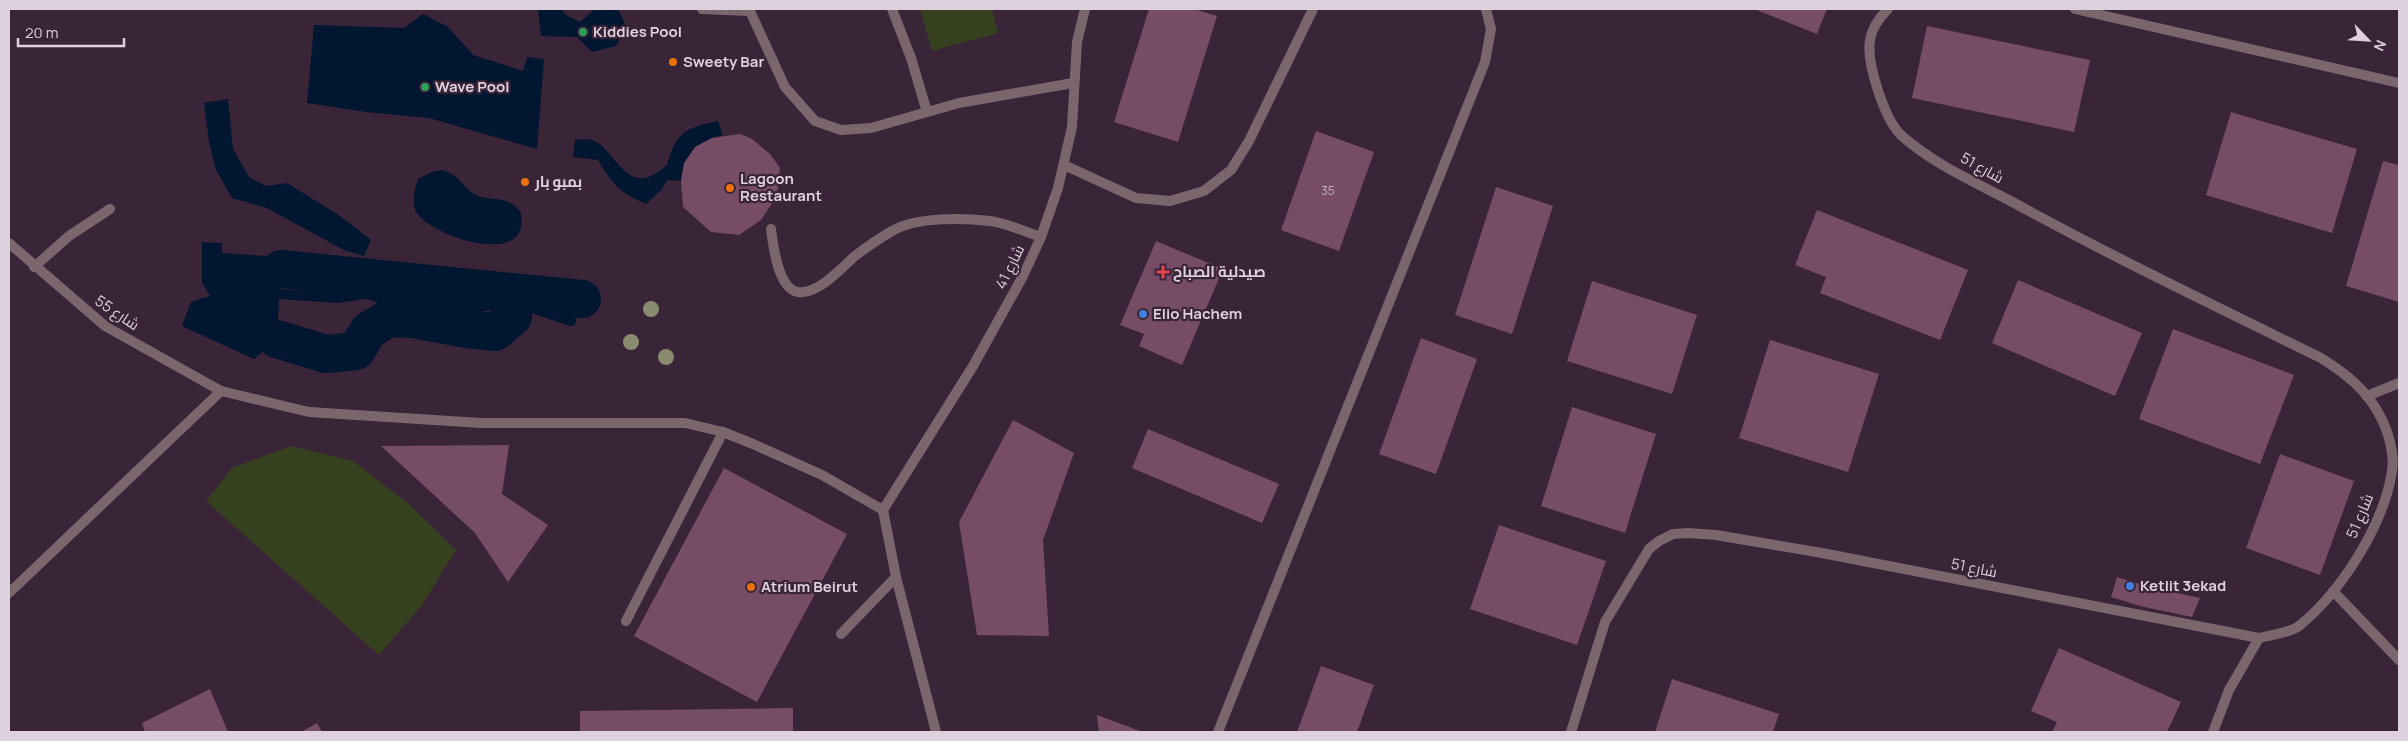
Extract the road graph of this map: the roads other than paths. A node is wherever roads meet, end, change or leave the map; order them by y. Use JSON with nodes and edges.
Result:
{"nodes":[{"id":1,"x":702,"y":9,"type":"edge"},
{"id":2,"x":892,"y":9,"type":"edge"},
{"id":3,"x":1085,"y":9,"type":"edge"},
{"id":4,"x":1313,"y":9,"type":"edge"},
{"id":5,"x":1486,"y":9,"type":"edge"},
{"id":6,"x":1888,"y":9,"type":"edge"},
{"id":7,"x":2075,"y":9,"type":"edge"},
{"id":8,"x":749,"y":10,"type":"edge"},
{"id":9,"x":1073,"y":83,"type":"junction"},
{"id":10,"x":2399,"y":83,"type":"edge"},
{"id":11,"x":927,"y":112,"type":"junction"},
{"id":12,"x":1064,"y":165,"type":"junction"},
{"id":13,"x":110,"y":209,"type":"dead end"},
{"id":14,"x":771,"y":229,"type":"dead end"},
{"id":15,"x":1041,"y":237,"type":"junction"},
{"id":16,"x":9,"y":243,"type":"edge"},
{"id":17,"x":34,"y":267,"type":"junction"},
{"id":18,"x":2399,"y":383,"type":"edge"},
{"id":19,"x":221,"y":391,"type":"junction"},
{"id":20,"x":2367,"y":396,"type":"junction"},
{"id":21,"x":723,"y":432,"type":"junction"},
{"id":22,"x":883,"y":510,"type":"junction"},
{"id":23,"x":896,"y":577,"type":"junction"},
{"id":24,"x":2333,"y":591,"type":"junction"},
{"id":25,"x":9,"y":593,"type":"edge"},
{"id":26,"x":626,"y":621,"type":"dead end"},
{"id":27,"x":841,"y":634,"type":"dead end"},
{"id":28,"x":2259,"y":638,"type":"junction"},
{"id":29,"x":2399,"y":660,"type":"edge"},
{"id":30,"x":936,"y":732,"type":"edge"},
{"id":31,"x":1218,"y":732,"type":"edge"},
{"id":32,"x":1571,"y":732,"type":"edge"},
{"id":33,"x":2213,"y":732,"type":"edge"}],
"edges":[{"from":1,"to":8,"type":"street"},
{"from":2,"to":11,"type":"street"},
{"from":3,"to":9,"type":"street","name":"شارع 41"},
{"from":4,"to":12,"type":"street"},
{"from":5,"to":31,"type":"street"},
{"from":6,"to":20,"type":"street","name":"شارع 51"},
{"from":7,"to":10,"type":"street"},
{"from":8,"to":11,"type":"street"},
{"from":9,"to":11,"type":"street"},
{"from":9,"to":12,"type":"street","name":"شارع 41"},
{"from":12,"to":15,"type":"street","name":"شارع 41"},
{"from":13,"to":17,"type":"street"},
{"from":14,"to":15,"type":"street"},
{"from":15,"to":22,"type":"street","name":"شارع 41"},
{"from":16,"to":17,"type":"street","name":"شارع 55"},
{"from":17,"to":19,"type":"street","name":"شارع 55"},
{"from":18,"to":20,"type":"street"},
{"from":19,"to":21,"type":"street","name":"شارع 55"},
{"from":19,"to":25,"type":"street"},
{"from":20,"to":24,"type":"street","name":"شارع 51"},
{"from":21,"to":22,"type":"street","name":"شارع 55"},
{"from":21,"to":26,"type":"street"},
{"from":22,"to":23,"type":"street"},
{"from":23,"to":27,"type":"street"},
{"from":23,"to":30,"type":"street"},
{"from":24,"to":28,"type":"street","name":"شارع 51"},
{"from":24,"to":29,"type":"street"},
{"from":28,"to":32,"type":"street","name":"شارع 51"},
{"from":28,"to":33,"type":"street"}]}
